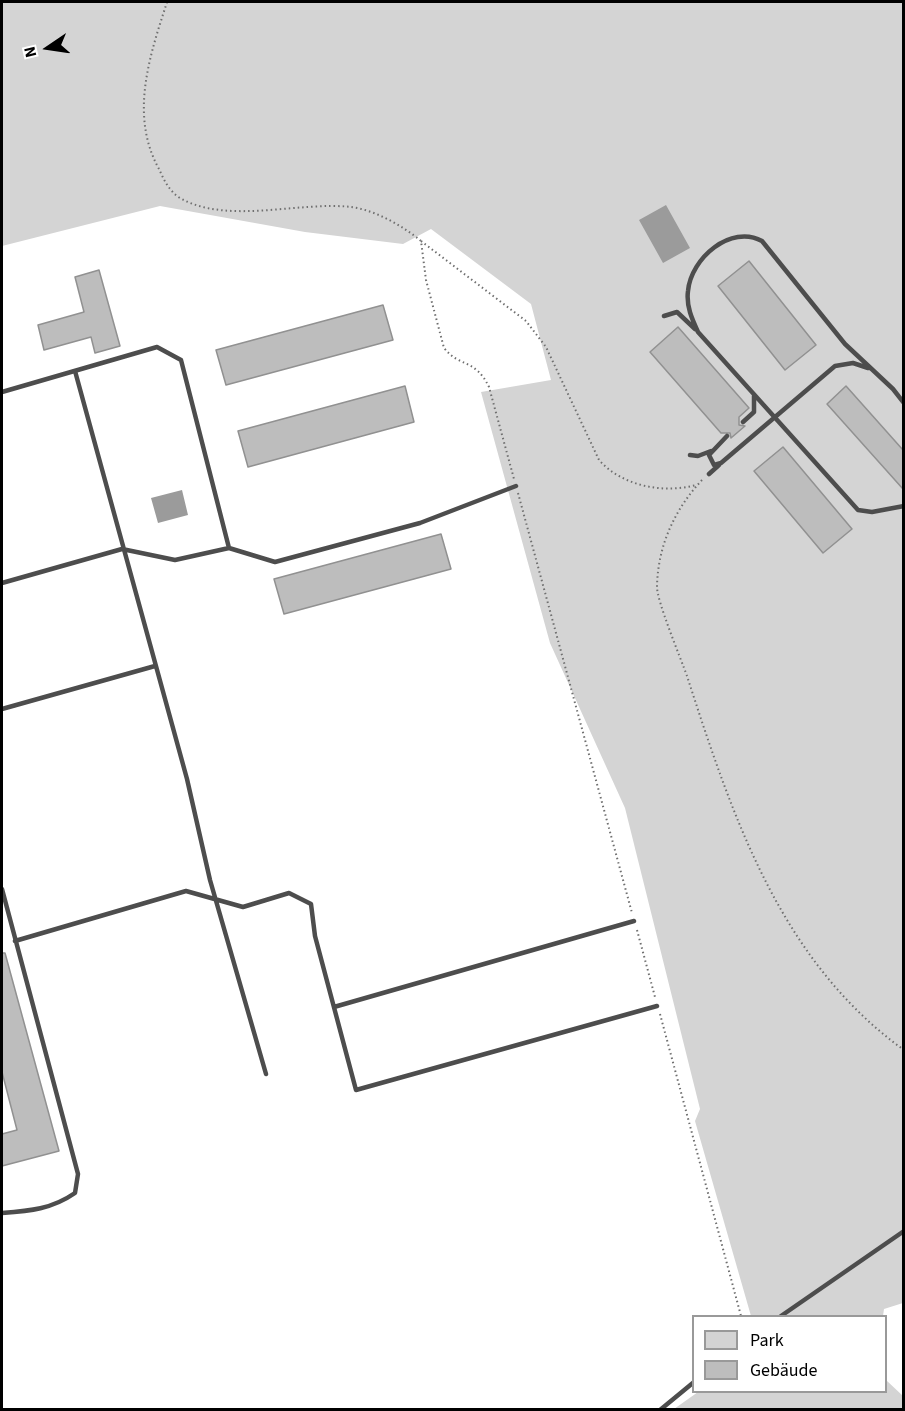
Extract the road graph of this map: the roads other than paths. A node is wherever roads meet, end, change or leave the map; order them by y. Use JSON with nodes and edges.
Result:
{"nodes":[{"id":1,"x":664,"y":316,"type":"dead end"},
{"id":2,"x":698,"y":332,"type":"junction"},
{"id":3,"x":75,"y":371,"type":"junction"},
{"id":4,"x":875,"y":371,"type":"junction"},
{"id":5,"x":2,"y":392,"type":"edge"},
{"id":6,"x":754,"y":396,"type":"junction"},
{"id":7,"x":903,"y":404,"type":"edge"},
{"id":8,"x":774,"y":418,"type":"junction"},
{"id":9,"x":743,"y":422,"type":"dead end"},
{"id":10,"x":727,"y":436,"type":"dead end"},
{"id":11,"x":711,"y":451,"type":"junction"},
{"id":12,"x":690,"y":455,"type":"dead end"},
{"id":13,"x":721,"y":463,"type":"junction"},
{"id":14,"x":709,"y":474,"type":"road end"},
{"id":15,"x":516,"y":486,"type":"road end"},
{"id":16,"x":903,"y":506,"type":"edge"},
{"id":17,"x":229,"y":548,"type":"junction"},
{"id":18,"x":122,"y":549,"type":"junction"},
{"id":19,"x":2,"y":583,"type":"edge"},
{"id":20,"x":155,"y":666,"type":"junction"},
{"id":21,"x":2,"y":709,"type":"edge"},
{"id":22,"x":2,"y":889,"type":"edge"},
{"id":23,"x":215,"y":898,"type":"junction"},
{"id":24,"x":2,"y":909,"type":"edge"},
{"id":25,"x":8,"y":912,"type":"junction"},
{"id":26,"x":634,"y":921,"type":"road end"},
{"id":27,"x":15,"y":941,"type":"junction"},
{"id":28,"x":657,"y":1006,"type":"road end"},
{"id":29,"x":333,"y":1007,"type":"junction"},
{"id":30,"x":266,"y":1074,"type":"dead end"},
{"id":31,"x":2,"y":1213,"type":"edge"},
{"id":32,"x":903,"y":1231,"type":"edge"},
{"id":33,"x":784,"y":1315,"type":"edge"},
{"id":34,"x":692,"y":1383,"type":"edge"},
{"id":35,"x":660,"y":1410,"type":"edge"}],
"edges":[{"from":1,"to":2,"type":"lane"},
{"from":2,"to":4,"type":"lane"},
{"from":2,"to":6,"type":"lane"},
{"from":3,"to":5,"type":"lane"},
{"from":3,"to":17,"type":"lane"},
{"from":3,"to":18,"type":"lane"},
{"from":4,"to":7,"type":"lane"},
{"from":4,"to":8,"type":"lane"},
{"from":6,"to":8,"type":"lane"},
{"from":6,"to":9,"type":"lane"},
{"from":8,"to":13,"type":"lane"},
{"from":8,"to":16,"type":"lane"},
{"from":10,"to":11,"type":"lane"},
{"from":11,"to":12,"type":"lane"},
{"from":11,"to":13,"type":"lane"},
{"from":13,"to":14,"type":"lane"},
{"from":15,"to":17,"type":"lane"},
{"from":17,"to":18,"type":"lane"},
{"from":18,"to":19,"type":"lane"},
{"from":18,"to":20,"type":"lane"},
{"from":20,"to":21,"type":"lane"},
{"from":20,"to":23,"type":"lane"},
{"from":22,"to":25,"type":"lane"},
{"from":23,"to":27,"type":"lane"},
{"from":23,"to":29,"type":"lane"},
{"from":23,"to":30,"type":"lane"},
{"from":24,"to":25,"type":"lane"},
{"from":25,"to":27,"type":"lane"},
{"from":26,"to":29,"type":"lane"},
{"from":27,"to":31,"type":"lane"},
{"from":28,"to":29,"type":"lane"},
{"from":32,"to":33,"type":"lane"},
{"from":34,"to":35,"type":"lane"}]}
